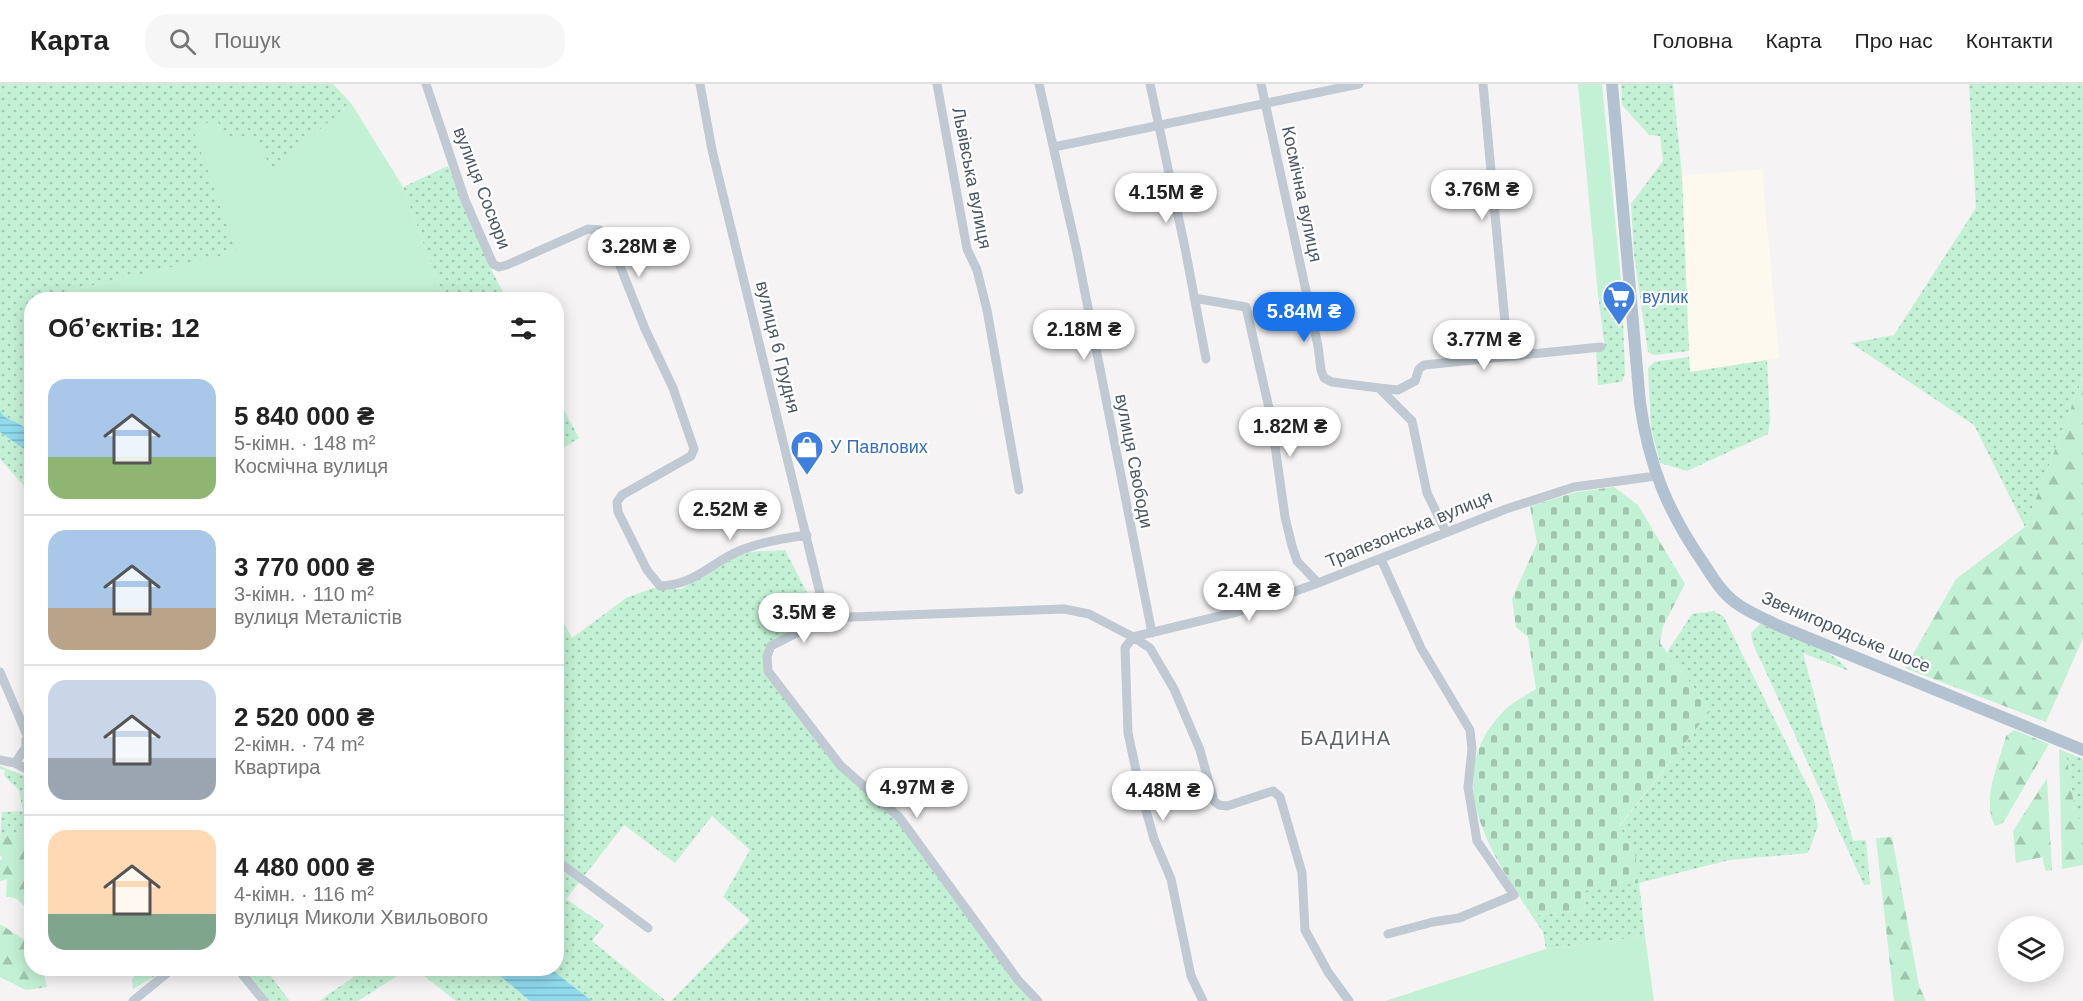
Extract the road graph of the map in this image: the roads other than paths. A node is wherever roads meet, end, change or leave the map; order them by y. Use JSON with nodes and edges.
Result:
{"nodes":[{"id":1,"x":426,"y":84,"type":"edge"},
{"id":2,"x":700,"y":84,"type":"edge"},
{"id":3,"x":937,"y":84,"type":"edge"},
{"id":4,"x":1039,"y":84,"type":"edge"},
{"id":5,"x":1150,"y":84,"type":"edge"},
{"id":6,"x":1262,"y":84,"type":"edge"},
{"id":7,"x":1359,"y":84,"type":"edge"},
{"id":8,"x":1483,"y":84,"type":"edge"},
{"id":9,"x":1612,"y":84,"type":"edge"},
{"id":10,"x":1265,"y":101,"type":"junction"},
{"id":11,"x":1158,"y":124,"type":"junction"},
{"id":12,"x":1054,"y":147,"type":"junction"},
{"id":13,"x":1194,"y":297,"type":"junction"},
{"id":14,"x":1601,"y":347,"type":"dead end"},
{"id":15,"x":1508,"y":355,"type":"junction"},
{"id":16,"x":1206,"y":359,"type":"dead end"},
{"id":17,"x":1378,"y":388,"type":"junction"},
{"id":18,"x":1656,"y":476,"type":"junction"},
{"id":19,"x":1019,"y":490,"type":"dead end"},
{"id":20,"x":1446,"y":532,"type":"junction"},
{"id":21,"x":807,"y":536,"type":"junction"},
{"id":22,"x":1381,"y":559,"type":"junction"},
{"id":23,"x":1318,"y":584,"type":"junction"},
{"id":24,"x":826,"y":618,"type":"junction"},
{"id":25,"x":1152,"y":633,"type":"junction"},
{"id":26,"x":1133,"y":637,"type":"junction"},
{"id":27,"x":0,"y":672,"type":"edge"},
{"id":28,"x":24,"y":732,"type":"edge"},
{"id":29,"x":24,"y":750,"type":"edge"},
{"id":30,"x":2083,"y":750,"type":"edge"},
{"id":31,"x":0,"y":760,"type":"edge"},
{"id":32,"x":15,"y":763,"type":"junction"},
{"id":33,"x":24,"y":768,"type":"edge"},
{"id":34,"x":564,"y":866,"type":"edge"},
{"id":35,"x":648,"y":928,"type":"dead end"},
{"id":36,"x":1388,"y":934,"type":"dead end"},
{"id":37,"x":163,"y":976,"type":"edge"},
{"id":38,"x":244,"y":976,"type":"edge"},
{"id":39,"x":1199,"y":1000,"type":"edge"},
{"id":40,"x":133,"y":1001,"type":"edge"},
{"id":41,"x":264,"y":1001,"type":"edge"},
{"id":42,"x":1038,"y":1001,"type":"edge"},
{"id":43,"x":1349,"y":1001,"type":"edge"}],
"edges":[{"from":1,"to":21,"type":"street","name":"вулиця Сосюри"},
{"from":2,"to":21,"type":"street","name":"вулиця 6 Грудня"},
{"from":3,"to":19,"type":"street","name":"Львівська вулиця"},
{"from":4,"to":12,"type":"street","name":"вулиця Свободи"},
{"from":5,"to":11,"type":"street"},
{"from":6,"to":10,"type":"street","name":"Космічна вулиця"},
{"from":7,"to":10,"type":"street"},
{"from":8,"to":15,"type":"street"},
{"from":9,"to":18,"type":"main road","name":"Звенигородське шосе"},
{"from":10,"to":11,"type":"street"},
{"from":10,"to":17,"type":"street","name":"Космічна вулиця"},
{"from":11,"to":12,"type":"street"},
{"from":11,"to":13,"type":"street"},
{"from":12,"to":25,"type":"street","name":"вулиця Свободи"},
{"from":13,"to":16,"type":"street"},
{"from":13,"to":23,"type":"street"},
{"from":14,"to":15,"type":"street"},
{"from":15,"to":17,"type":"street","name":"Космічна вулиця"},
{"from":17,"to":20,"type":"street"},
{"from":18,"to":20,"type":"street","name":"Трапезонська вулиця"},
{"from":18,"to":30,"type":"main road","name":"Звенигородське шосе"},
{"from":20,"to":22,"type":"street","name":"Трапезонська вулиця"},
{"from":21,"to":24,"type":"street","name":"вулиця 6 Грудня"},
{"from":22,"to":23,"type":"street","name":"Трапезонська вулиця"},
{"from":22,"to":36,"type":"street"},
{"from":23,"to":25,"type":"street","name":"Трапезонська вулиця"},
{"from":24,"to":26,"type":"street"},
{"from":24,"to":42,"type":"street"},
{"from":25,"to":26,"type":"street","name":"Трапезонська вулиця"},
{"from":26,"to":39,"type":"street"},
{"from":26,"to":43,"type":"street"},
{"from":27,"to":28,"type":"street"},
{"from":29,"to":32,"type":"street"},
{"from":31,"to":32,"type":"street"},
{"from":32,"to":33,"type":"street"},
{"from":34,"to":35,"type":"street"},
{"from":37,"to":40,"type":"street"},
{"from":38,"to":41,"type":"street"}]}
